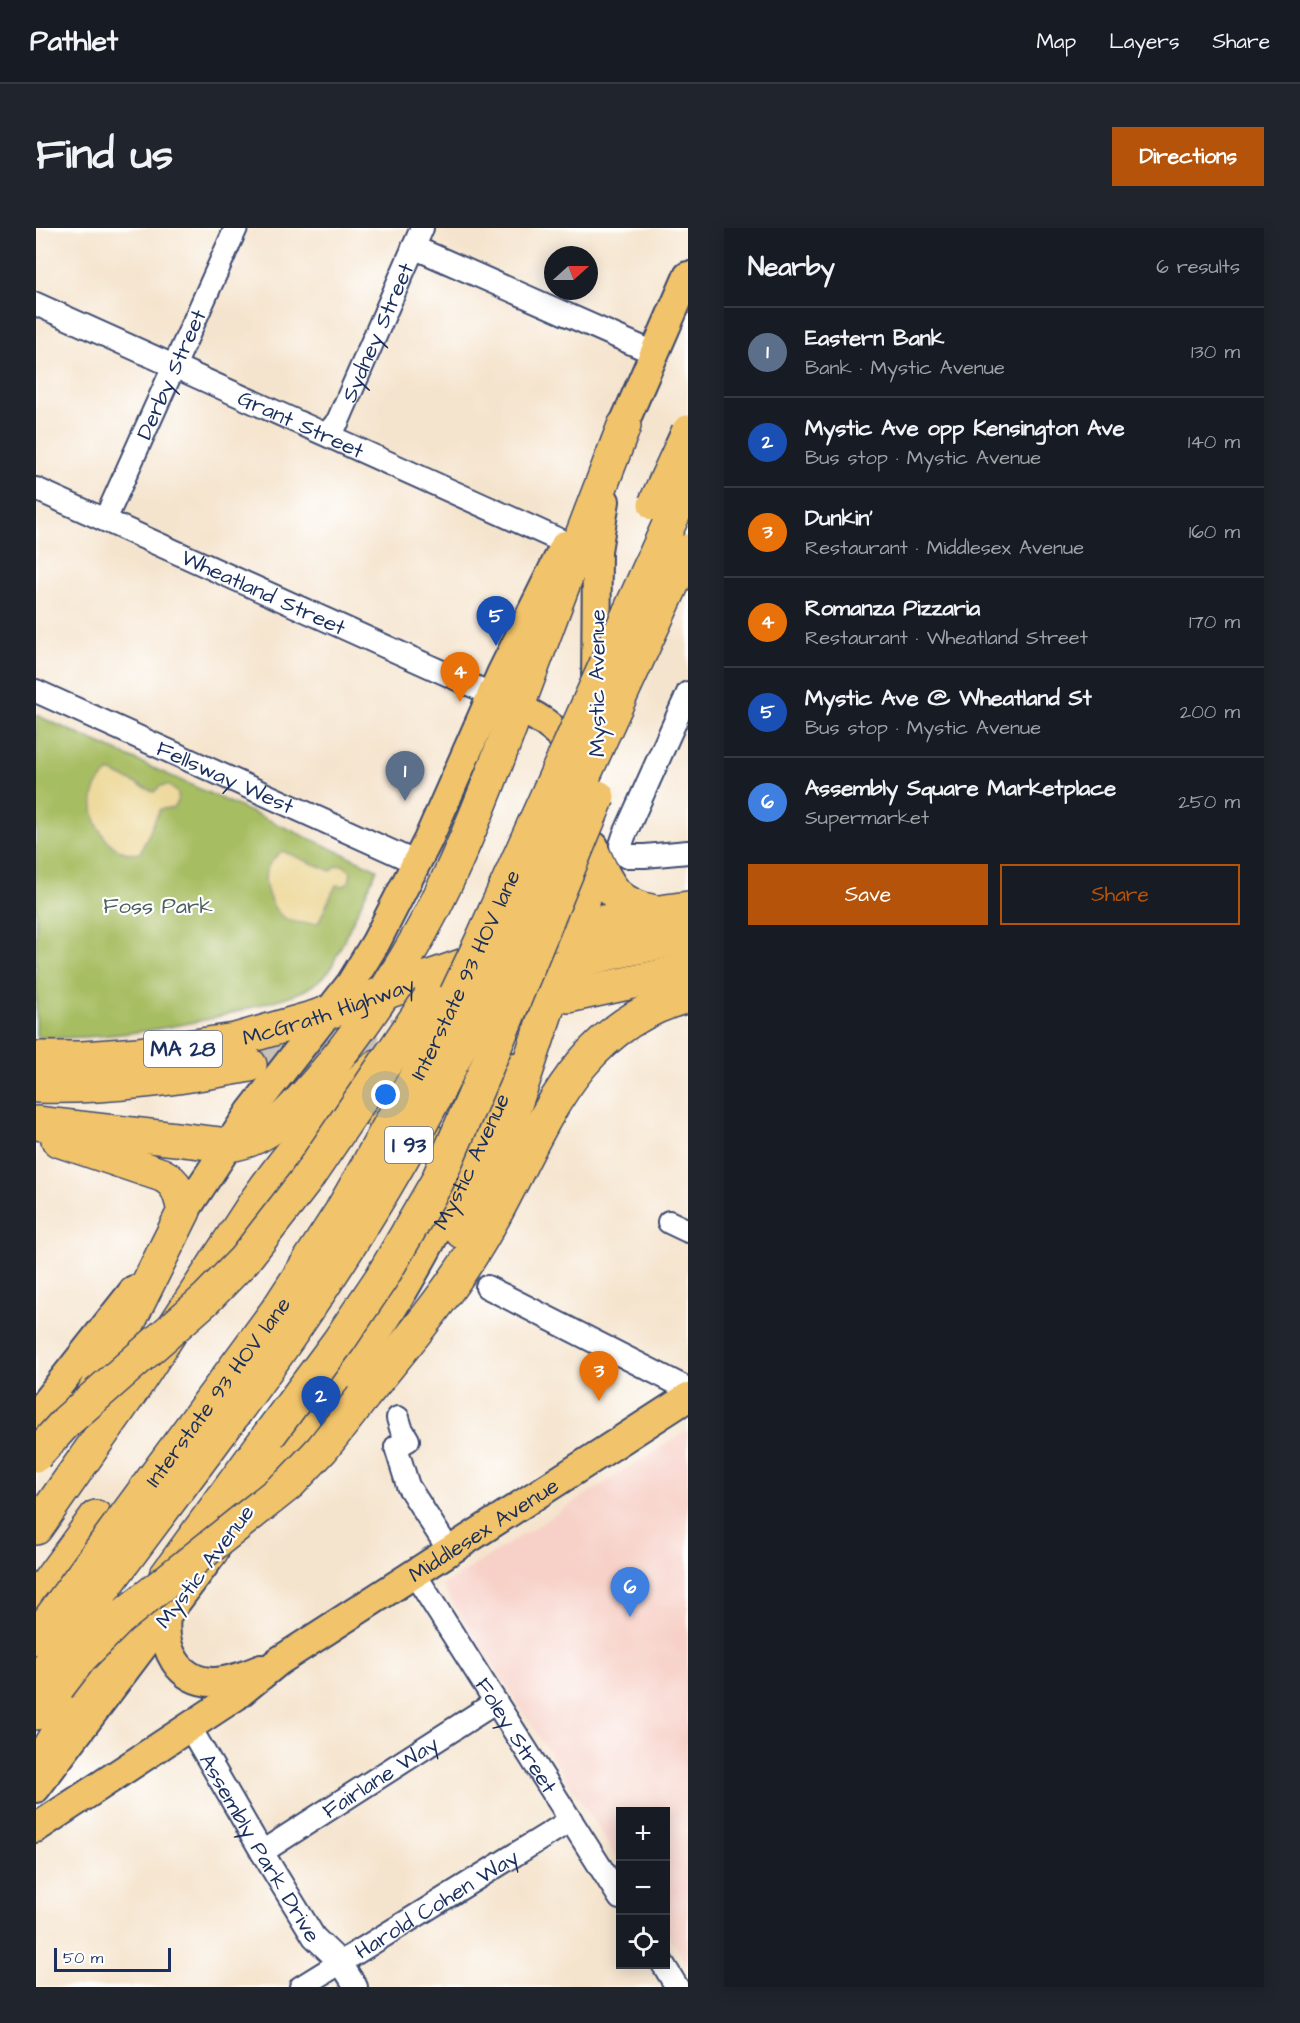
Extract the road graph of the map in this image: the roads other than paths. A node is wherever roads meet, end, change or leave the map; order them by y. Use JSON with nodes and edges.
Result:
{"nodes":[{"id":1,"x":236,"y":228,"type":"edge"},
{"id":2,"x":418,"y":238,"type":"edge"},
{"id":3,"x":688,"y":276,"type":"edge"},
{"id":4,"x":36,"y":304,"type":"edge"},
{"id":5,"x":654,"y":353,"type":"junction"},
{"id":6,"x":174,"y":365,"type":"junction"},
{"id":7,"x":624,"y":426,"type":"junction"},
{"id":8,"x":688,"y":432,"type":"edge"},
{"id":9,"x":327,"y":434,"type":"junction"},
{"id":10,"x":688,"y":482,"type":"edge"},
{"id":11,"x":36,"y":489,"type":"edge"},
{"id":12,"x":105,"y":520,"type":"junction"},
{"id":13,"x":566,"y":543,"type":"junction"},
{"id":14,"x":688,"y":551,"type":"edge"},
{"id":15,"x":663,"y":604,"type":"junction"},
{"id":16,"x":36,"y":691,"type":"edge"},
{"id":17,"x":688,"y":693,"type":"edge"},
{"id":18,"x":505,"y":701,"type":"junction"},
{"id":19,"x":595,"y":791,"type":"junction"},
{"id":20,"x":688,"y":852,"type":"edge"},
{"id":21,"x":609,"y":853,"type":"junction"},
{"id":22,"x":417,"y":863,"type":"junction"},
{"id":23,"x":688,"y":908,"type":"edge"},
{"id":24,"x":656,"y":912,"type":"junction"},
{"id":25,"x":579,"y":927,"type":"junction"},
{"id":26,"x":688,"y":938,"type":"edge"},
{"id":27,"x":688,"y":970,"type":"edge"},
{"id":28,"x":565,"y":982,"type":"junction"},
{"id":29,"x":382,"y":995,"type":"junction"},
{"id":30,"x":688,"y":996,"type":"edge"},
{"id":31,"x":429,"y":999,"type":"junction"},
{"id":32,"x":327,"y":1013,"type":"junction"},
{"id":33,"x":36,"y":1058,"type":"edge"},
{"id":34,"x":250,"y":1065,"type":"tunnel mouth"},
{"id":35,"x":36,"y":1086,"type":"edge"},
{"id":36,"x":327,"y":1112,"type":"junction"},
{"id":37,"x":36,"y":1123,"type":"edge"},
{"id":38,"x":36,"y":1133,"type":"edge"},
{"id":39,"x":228,"y":1144,"type":"junction"},
{"id":40,"x":458,"y":1189,"type":"junction"},
{"id":41,"x":184,"y":1211,"type":"junction"},
{"id":42,"x":487,"y":1287,"type":"dead end"},
{"id":43,"x":688,"y":1389,"type":"edge"},
{"id":44,"x":362,"y":1398,"type":"junction"},
{"id":45,"x":688,"y":1398,"type":"edge"},
{"id":46,"x":36,"y":1414,"type":"edge"},
{"id":47,"x":398,"y":1418,"type":"dead end"},
{"id":48,"x":36,"y":1455,"type":"edge"},
{"id":49,"x":36,"y":1508,"type":"edge"},
{"id":50,"x":36,"y":1528,"type":"edge"},
{"id":51,"x":449,"y":1550,"type":"junction"},
{"id":52,"x":414,"y":1573,"type":"junction"},
{"id":53,"x":36,"y":1599,"type":"edge"},
{"id":54,"x":166,"y":1616,"type":"junction"},
{"id":55,"x":36,"y":1638,"type":"edge"},
{"id":56,"x":279,"y":1661,"type":"junction"},
{"id":57,"x":38,"y":1701,"type":"edge"},
{"id":58,"x":496,"y":1702,"type":"junction"},
{"id":59,"x":189,"y":1726,"type":"junction"},
{"id":60,"x":36,"y":1769,"type":"edge"},
{"id":61,"x":36,"y":1788,"type":"edge"},
{"id":62,"x":571,"y":1820,"type":"junction"},
{"id":63,"x":36,"y":1828,"type":"edge"},
{"id":64,"x":262,"y":1852,"type":"junction"},
{"id":65,"x":616,"y":1890,"type":"edge"},
{"id":66,"x":341,"y":1963,"type":"junction"},
{"id":67,"x":666,"y":1969,"type":"edge"},
{"id":68,"x":688,"y":1979,"type":"edge"},
{"id":69,"x":300,"y":1987,"type":"edge"},
{"id":70,"x":356,"y":1987,"type":"edge"},
{"id":71,"x":677,"y":1987,"type":"edge"}],
"edges":[{"from":1,"to":6,"type":"street","name":"Derby Street"},
{"from":2,"to":5,"type":"street"},
{"from":2,"to":9,"type":"street","name":"Sydney Street"},
{"from":3,"to":5,"type":"main road","name":"Mystic Avenue"},
{"from":4,"to":6,"type":"street","name":"Grant Street"},
{"from":5,"to":7,"type":"main road","name":"Mystic Avenue"},
{"from":6,"to":9,"type":"street","name":"Grant Street"},
{"from":6,"to":12,"type":"street","name":"Derby Street"},
{"from":7,"to":13,"type":"main road","name":"Mystic Avenue"},
{"from":7,"to":18,"type":"highway"},
{"from":7,"to":19,"type":"main road","name":"Mystic Avenue"},
{"from":8,"to":31,"type":"highway","number":"I 93","bridge":true},
{"from":9,"to":13,"type":"street","name":"Grant Street"},
{"from":10,"to":55,"type":"highway","name":"Interstate 93 HOV lane","number":"I 93","bridge":true},
{"from":11,"to":12,"type":"street","name":"Wheatland Street"},
{"from":12,"to":18,"type":"street","name":"Wheatland Street"},
{"from":13,"to":18,"type":"main road","name":"Mystic Avenue"},
{"from":14,"to":15,"type":"highway","number":"I 93","bridge":true},
{"from":15,"to":57,"type":"highway","number":"I 93","bridge":true},
{"from":15,"to":60,"type":"highway","bridge":true},
{"from":16,"to":22,"type":"street","name":"Fellsway West"},
{"from":17,"to":21,"type":"street"},
{"from":18,"to":19,"type":"main road"},
{"from":18,"to":22,"type":"main road","name":"Mystic Avenue"},
{"from":18,"to":29,"type":"highway"},
{"from":19,"to":21,"type":"main road","name":"Mystic Avenue"},
{"from":20,"to":21,"type":"street"},
{"from":21,"to":24,"type":"highway"},
{"from":21,"to":25,"type":"main road","name":"Mystic Avenue"},
{"from":22,"to":32,"type":"main road","name":"Mystic Avenue"},
{"from":23,"to":24,"type":"highway","number":"MA 28"},
{"from":24,"to":25,"type":"highway","number":"MA 28"},
{"from":25,"to":28,"type":"main road","name":"Mystic Avenue"},
{"from":25,"to":29,"type":"highway","name":"McGrath Highway","number":"MA 28"},
{"from":26,"to":28,"type":"highway"},
{"from":27,"to":28,"type":"highway"},
{"from":28,"to":36,"type":"highway"},
{"from":28,"to":40,"type":"main road","name":"Mystic Avenue"},
{"from":28,"to":44,"type":"highway"},
{"from":29,"to":32,"type":"highway","name":"McGrath Highway","number":"MA 28"},
{"from":29,"to":39,"type":"highway"},
{"from":30,"to":44,"type":"highway"},
{"from":31,"to":48,"type":"highway","bridge":true},
{"from":31,"to":53,"type":"highway","number":"I 93","bridge":true},
{"from":32,"to":33,"type":"highway","name":"McGrath Highway","number":"MA 28"},
{"from":32,"to":39,"type":"main road","name":"Mystic Avenue"},
{"from":34,"to":35,"type":"highway","name":"McGrath Highway","number":"MA 28"},
{"from":36,"to":40,"type":"highway"},
{"from":36,"to":50,"type":"highway"},
{"from":37,"to":39,"type":"highway"},
{"from":38,"to":41,"type":"highway"},
{"from":39,"to":41,"type":"main road","name":"Mystic Avenue"},
{"from":40,"to":54,"type":"main road","name":"Mystic Avenue"},
{"from":41,"to":46,"type":"main road","name":"Mystic Avenue"},
{"from":41,"to":49,"type":"highway"},
{"from":42,"to":43,"type":"street"},
{"from":44,"to":57,"type":"highway","bridge":true},
{"from":45,"to":51,"type":"main road","name":"Middlesex Avenue"},
{"from":47,"to":51,"type":"street"},
{"from":51,"to":52,"type":"main road","name":"Middlesex Avenue"},
{"from":52,"to":56,"type":"main road","name":"Middlesex Avenue"},
{"from":52,"to":58,"type":"street","name":"Foley Street"},
{"from":54,"to":56,"type":"main road","name":"Middlesex Avenue"},
{"from":54,"to":61,"type":"main road","name":"Mystic Avenue"},
{"from":56,"to":59,"type":"main road","name":"Middlesex Avenue"},
{"from":58,"to":62,"type":"street","name":"Foley Street"},
{"from":58,"to":64,"type":"street","name":"Fairlane Way"},
{"from":59,"to":63,"type":"main road","name":"Middlesex Avenue"},
{"from":59,"to":64,"type":"street","name":"Assembly Park Drive"},
{"from":62,"to":65,"type":"street","name":"Foley Street"},
{"from":62,"to":66,"type":"street","name":"Harold Cohen Way"},
{"from":64,"to":66,"type":"street","name":"Assembly Park Drive"},
{"from":66,"to":69,"type":"street","name":"Harold Cohen Way"},
{"from":66,"to":70,"type":"street","name":"Assembly Park Drive"},
{"from":67,"to":71,"type":"street"},
{"from":68,"to":71,"type":"street"}]}
